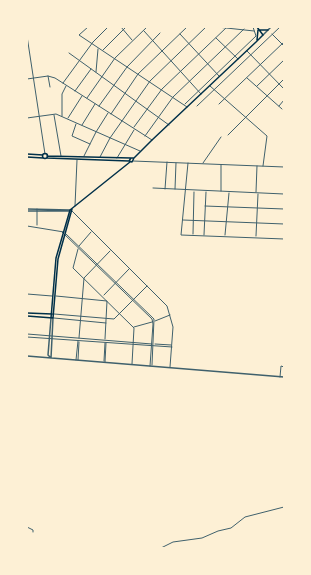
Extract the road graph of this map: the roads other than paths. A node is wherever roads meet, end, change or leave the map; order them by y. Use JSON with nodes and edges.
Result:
{"nodes":[{"id":1,"x":88,"y":27,"type":"edge"},
{"id":2,"x":108,"y":27,"type":"edge"},
{"id":3,"x":121,"y":27,"type":"edge"},
{"id":4,"x":126,"y":27,"type":"edge"},
{"id":5,"x":147,"y":27,"type":"edge"},
{"id":6,"x":186,"y":27,"type":"edge"},
{"id":7,"x":206,"y":27,"type":"edge"},
{"id":8,"x":216,"y":27,"type":"edge"},
{"id":9,"x":253,"y":27,"type":"edge"},
{"id":10,"x":271,"y":27,"type":"edge"},
{"id":11,"x":280,"y":27,"type":"edge"},
{"id":12,"x":226,"y":28,"type":"edge"},
{"id":13,"x":258,"y":28,"type":"edge"},
{"id":14,"x":244,"y":29,"type":"junction"},
{"id":15,"x":123,"y":30,"type":"junction"},
{"id":16,"x":143,"y":30,"type":"junction"},
{"id":17,"x":268,"y":30,"type":"junction"},
{"id":18,"x":255,"y":31,"type":"junction"},
{"id":19,"x":160,"y":33,"type":"dead end"},
{"id":20,"x":180,"y":34,"type":"junction"},
{"id":21,"x":272,"y":34,"type":"junction"},
{"id":22,"x":262,"y":35,"type":"junction"},
{"id":23,"x":27,"y":36,"type":"edge"},
{"id":24,"x":216,"y":37,"type":"junction"},
{"id":25,"x":133,"y":40,"type":"junction"},
{"id":26,"x":152,"y":40,"type":"junction"},
{"id":27,"x":256,"y":42,"type":"junction"},
{"id":28,"x":284,"y":42,"type":"edge"},
{"id":29,"x":92,"y":44,"type":"junction"},
{"id":30,"x":189,"y":44,"type":"junction"},
{"id":31,"x":282,"y":44,"type":"junction"},
{"id":32,"x":284,"y":46,"type":"edge"},
{"id":33,"x":226,"y":47,"type":"junction"},
{"id":34,"x":98,"y":48,"type":"junction"},
{"id":35,"x":103,"y":50,"type":"junction"},
{"id":36,"x":161,"y":51,"type":"junction"},
{"id":37,"x":247,"y":51,"type":"junction"},
{"id":38,"x":69,"y":53,"type":"dead end"},
{"id":39,"x":251,"y":54,"type":"junction"},
{"id":40,"x":198,"y":55,"type":"junction"},
{"id":41,"x":235,"y":56,"type":"junction"},
{"id":42,"x":115,"y":58,"type":"junction"},
{"id":43,"x":238,"y":59,"type":"junction"},
{"id":44,"x":284,"y":60,"type":"edge"},
{"id":45,"x":80,"y":61,"type":"junction"},
{"id":46,"x":170,"y":61,"type":"junction"},
{"id":47,"x":260,"y":64,"type":"junction"},
{"id":48,"x":208,"y":65,"type":"junction"},
{"id":49,"x":127,"y":66,"type":"junction"},
{"id":50,"x":91,"y":69,"type":"junction"},
{"id":51,"x":96,"y":72,"type":"junction"},
{"id":52,"x":180,"y":72,"type":"junction"},
{"id":53,"x":138,"y":74,"type":"junction"},
{"id":54,"x":216,"y":74,"type":"junction"},
{"id":55,"x":270,"y":74,"type":"junction"},
{"id":56,"x":48,"y":76,"type":"junction"},
{"id":57,"x":102,"y":77,"type":"junction"},
{"id":58,"x":219,"y":77,"type":"junction"},
{"id":59,"x":34,"y":78,"type":"junction"},
{"id":60,"x":246,"y":78,"type":"junction"},
{"id":61,"x":27,"y":79,"type":"edge"},
{"id":62,"x":284,"y":79,"type":"edge"},
{"id":63,"x":150,"y":82,"type":"junction"},
{"id":64,"x":189,"y":82,"type":"junction"},
{"id":65,"x":63,"y":83,"type":"junction"},
{"id":66,"x":279,"y":84,"type":"junction"},
{"id":67,"x":113,"y":85,"type":"junction"},
{"id":68,"x":66,"y":86,"type":"junction"},
{"id":69,"x":210,"y":86,"type":"junction"},
{"id":70,"x":256,"y":86,"type":"junction"},
{"id":71,"x":50,"y":87,"type":"dead end"},
{"id":72,"x":162,"y":89,"type":"junction"},
{"id":73,"x":214,"y":89,"type":"junction"},
{"id":74,"x":284,"y":89,"type":"edge"},
{"id":75,"x":75,"y":91,"type":"junction"},
{"id":76,"x":198,"y":91,"type":"junction"},
{"id":77,"x":125,"y":93,"type":"junction"},
{"id":78,"x":201,"y":94,"type":"junction"},
{"id":79,"x":82,"y":96,"type":"junction"},
{"id":80,"x":173,"y":97,"type":"junction"},
{"id":81,"x":268,"y":97,"type":"junction"},
{"id":82,"x":224,"y":98,"type":"junction"},
{"id":83,"x":86,"y":99,"type":"junction"},
{"id":84,"x":284,"y":100,"type":"edge"},
{"id":85,"x":136,"y":101,"type":"junction"},
{"id":86,"x":95,"y":104,"type":"junction"},
{"id":87,"x":219,"y":104,"type":"dead end"},
{"id":88,"x":185,"y":105,"type":"junction"},
{"id":89,"x":98,"y":106,"type":"junction"},
{"id":90,"x":197,"y":106,"type":"dead end"},
{"id":91,"x":278,"y":106,"type":"junction"},
{"id":92,"x":188,"y":107,"type":"junction"},
{"id":93,"x":282,"y":109,"type":"dead end"},
{"id":94,"x":148,"y":110,"type":"junction"},
{"id":95,"x":108,"y":113,"type":"junction"},
{"id":96,"x":54,"y":114,"type":"junction"},
{"id":97,"x":111,"y":114,"type":"junction"},
{"id":98,"x":39,"y":116,"type":"junction"},
{"id":99,"x":62,"y":116,"type":"junction"},
{"id":100,"x":27,"y":118,"type":"edge"},
{"id":101,"x":159,"y":118,"type":"junction"},
{"id":102,"x":246,"y":118,"type":"junction"},
{"id":103,"x":67,"y":119,"type":"junction"},
{"id":104,"x":122,"y":121,"type":"junction"},
{"id":105,"x":77,"y":123,"type":"junction"},
{"id":106,"x":82,"y":125,"type":"junction"},
{"id":107,"x":169,"y":125,"type":"junction"},
{"id":108,"x":134,"y":129,"type":"junction"},
{"id":109,"x":96,"y":132,"type":"junction"},
{"id":110,"x":228,"y":135,"type":"dead end"},
{"id":111,"x":145,"y":136,"type":"junction"},
{"id":112,"x":221,"y":137,"type":"dead end"},
{"id":113,"x":110,"y":138,"type":"junction"},
{"id":114,"x":152,"y":140,"type":"junction"},
{"id":115,"x":90,"y":144,"type":"junction"},
{"id":116,"x":125,"y":145,"type":"junction"},
{"id":117,"x":140,"y":152,"type":"junction"},
{"id":118,"x":44,"y":155,"type":"junction"},
{"id":119,"x":28,"y":156,"type":"edge"},
{"id":120,"x":61,"y":156,"type":"junction"},
{"id":121,"x":47,"y":157,"type":"junction"},
{"id":122,"x":84,"y":157,"type":"junction"},
{"id":123,"x":100,"y":157,"type":"junction"},
{"id":124,"x":89,"y":158,"type":"junction"},
{"id":125,"x":117,"y":158,"type":"junction"},
{"id":126,"x":131,"y":158,"type":"junction"},
{"id":127,"x":134,"y":158,"type":"junction"},
{"id":128,"x":77,"y":159,"type":"junction"},
{"id":129,"x":133,"y":161,"type":"junction"},
{"id":130,"x":129,"y":162,"type":"junction"},
{"id":131,"x":167,"y":162,"type":"junction"},
{"id":132,"x":176,"y":163,"type":"junction"},
{"id":133,"x":188,"y":163,"type":"junction"},
{"id":134,"x":203,"y":164,"type":"junction"},
{"id":135,"x":221,"y":165,"type":"junction"},
{"id":136,"x":257,"y":166,"type":"junction"},
{"id":137,"x":262,"y":166,"type":"junction"},
{"id":138,"x":284,"y":167,"type":"edge"},
{"id":139,"x":153,"y":188,"type":"dead end"},
{"id":140,"x":165,"y":190,"type":"junction"},
{"id":141,"x":175,"y":190,"type":"junction"},
{"id":142,"x":185,"y":190,"type":"junction"},
{"id":143,"x":194,"y":191,"type":"junction"},
{"id":144,"x":206,"y":191,"type":"junction"},
{"id":145,"x":221,"y":192,"type":"junction"},
{"id":146,"x":229,"y":192,"type":"junction"},
{"id":147,"x":257,"y":193,"type":"junction"},
{"id":148,"x":284,"y":194,"type":"edge"},
{"id":149,"x":205,"y":206,"type":"junction"},
{"id":150,"x":75,"y":207,"type":"junction"},
{"id":151,"x":228,"y":207,"type":"junction"},
{"id":152,"x":257,"y":208,"type":"junction"},
{"id":153,"x":284,"y":209,"type":"edge"},
{"id":154,"x":27,"y":210,"type":"edge"},
{"id":155,"x":37,"y":210,"type":"junction"},
{"id":156,"x":71,"y":211,"type":"junction"},
{"id":157,"x":182,"y":220,"type":"junction"},
{"id":158,"x":194,"y":220,"type":"junction"},
{"id":159,"x":205,"y":221,"type":"junction"},
{"id":160,"x":226,"y":222,"type":"junction"},
{"id":161,"x":256,"y":223,"type":"junction"},
{"id":162,"x":284,"y":224,"type":"edge"},
{"id":163,"x":27,"y":226,"type":"edge"},
{"id":164,"x":37,"y":226,"type":"junction"},
{"id":165,"x":63,"y":232,"type":"junction"},
{"id":166,"x":92,"y":232,"type":"junction"},
{"id":167,"x":193,"y":235,"type":"junction"},
{"id":168,"x":204,"y":236,"type":"junction"},
{"id":169,"x":225,"y":237,"type":"junction"},
{"id":170,"x":256,"y":238,"type":"junction"},
{"id":171,"x":284,"y":239,"type":"edge"},
{"id":172,"x":79,"y":246,"type":"junction"},
{"id":173,"x":78,"y":248,"type":"junction"},
{"id":174,"x":111,"y":251,"type":"junction"},
{"id":175,"x":97,"y":265,"type":"junction"},
{"id":176,"x":130,"y":269,"type":"junction"},
{"id":177,"x":84,"y":278,"type":"junction"},
{"id":178,"x":116,"y":283,"type":"junction"},
{"id":179,"x":147,"y":286,"type":"junction"},
{"id":180,"x":27,"y":295,"type":"edge"},
{"id":181,"x":54,"y":296,"type":"junction"},
{"id":182,"x":103,"y":296,"type":"junction"},
{"id":183,"x":82,"y":298,"type":"junction"},
{"id":184,"x":133,"y":300,"type":"junction"},
{"id":185,"x":107,"y":301,"type":"junction"},
{"id":186,"x":27,"y":313,"type":"edge"},
{"id":187,"x":53,"y":314,"type":"junction"},
{"id":188,"x":120,"y":314,"type":"junction"},
{"id":189,"x":170,"y":315,"type":"junction"},
{"id":190,"x":27,"y":316,"type":"edge"},
{"id":191,"x":81,"y":316,"type":"junction"},
{"id":192,"x":52,"y":318,"type":"junction"},
{"id":193,"x":106,"y":318,"type":"junction"},
{"id":194,"x":80,"y":320,"type":"junction"},
{"id":195,"x":154,"y":321,"type":"junction"},
{"id":196,"x":106,"y":322,"type":"junction"},
{"id":197,"x":134,"y":328,"type":"junction"},
{"id":198,"x":27,"y":334,"type":"edge"},
{"id":199,"x":27,"y":337,"type":"edge"},
{"id":200,"x":51,"y":337,"type":"junction"},
{"id":201,"x":78,"y":339,"type":"junction"},
{"id":202,"x":106,"y":341,"type":"junction"},
{"id":203,"x":133,"y":344,"type":"junction"},
{"id":204,"x":153,"y":345,"type":"junction"},
{"id":205,"x":172,"y":345,"type":"junction"},
{"id":206,"x":172,"y":347,"type":"junction"},
{"id":207,"x":27,"y":356,"type":"edge"},
{"id":208,"x":50,"y":356,"type":"junction"},
{"id":209,"x":77,"y":360,"type":"junction"},
{"id":210,"x":105,"y":362,"type":"junction"},
{"id":211,"x":132,"y":364,"type":"junction"},
{"id":212,"x":151,"y":366,"type":"junction"},
{"id":213,"x":284,"y":367,"type":"edge"},
{"id":214,"x":170,"y":368,"type":"junction"},
{"id":215,"x":280,"y":377,"type":"junction"},
{"id":216,"x":284,"y":377,"type":"edge"},
{"id":217,"x":284,"y":507,"type":"edge"},
{"id":218,"x":27,"y":526,"type":"edge"},
{"id":219,"x":33,"y":532,"type":"dead end"},
{"id":220,"x":161,"y":548,"type":"edge"}],
"edges":[{"from":1,"to":29,"type":"street"},
{"from":2,"to":29,"type":"street"},
{"from":3,"to":15,"type":"street"},
{"from":4,"to":15,"type":"street"},
{"from":5,"to":16,"type":"street"},
{"from":6,"to":20,"type":"street"},
{"from":7,"to":30,"type":"street"},
{"from":8,"to":12,"type":"street"},
{"from":9,"to":18,"type":"street"},
{"from":10,"to":17,"type":"street"},
{"from":11,"to":21,"type":"street"},
{"from":12,"to":14,"type":"street"},
{"from":12,"to":24,"type":"street"},
{"from":13,"to":17,"type":"main road"},
{"from":13,"to":22,"type":"main road"},
{"from":13,"to":27,"type":"main road"},
{"from":14,"to":18,"type":"street"},
{"from":14,"to":33,"type":"street"},
{"from":15,"to":25,"type":"street"},
{"from":15,"to":35,"type":"street"},
{"from":16,"to":25,"type":"street"},
{"from":16,"to":26,"type":"street"},
{"from":17,"to":22,"type":"street"},
{"from":18,"to":41,"type":"street"},
{"from":19,"to":26,"type":"street"},
{"from":20,"to":30,"type":"street"},
{"from":20,"to":36,"type":"street"},
{"from":21,"to":31,"type":"street"},
{"from":21,"to":39,"type":"street"},
{"from":22,"to":27,"type":"main road"},
{"from":23,"to":59,"type":"street"},
{"from":24,"to":33,"type":"street"},
{"from":24,"to":40,"type":"street"},
{"from":25,"to":42,"type":"street"},
{"from":26,"to":36,"type":"street"},
{"from":26,"to":49,"type":"street"},
{"from":27,"to":37,"type":"main road"},
{"from":28,"to":31,"type":"street"},
{"from":29,"to":34,"type":"street"},
{"from":29,"to":45,"type":"street"},
{"from":30,"to":40,"type":"street"},
{"from":30,"to":46,"type":"street"},
{"from":31,"to":32,"type":"street"},
{"from":31,"to":47,"type":"street"},
{"from":33,"to":41,"type":"street"},
{"from":33,"to":48,"type":"street"},
{"from":34,"to":35,"type":"street"},
{"from":34,"to":51,"type":"street"},
{"from":35,"to":42,"type":"street"},
{"from":36,"to":46,"type":"street"},
{"from":36,"to":53,"type":"street"},
{"from":37,"to":39,"type":"street"},
{"from":37,"to":43,"type":"main road"},
{"from":38,"to":45,"type":"street"},
{"from":39,"to":47,"type":"street"},
{"from":39,"to":73,"type":"street"},
{"from":40,"to":48,"type":"street"},
{"from":40,"to":52,"type":"street"},
{"from":41,"to":43,"type":"street"},
{"from":41,"to":54,"type":"street"},
{"from":42,"to":49,"type":"street"},
{"from":42,"to":57,"type":"street"},
{"from":43,"to":58,"type":"main road"},
{"from":44,"to":55,"type":"street"},
{"from":45,"to":50,"type":"street"},
{"from":45,"to":65,"type":"street"},
{"from":46,"to":52,"type":"street"},
{"from":46,"to":63,"type":"street"},
{"from":47,"to":55,"type":"street"},
{"from":47,"to":60,"type":"street"},
{"from":48,"to":54,"type":"street"},
{"from":48,"to":64,"type":"street"},
{"from":49,"to":53,"type":"street"},
{"from":49,"to":67,"type":"street"},
{"from":50,"to":51,"type":"street"},
{"from":50,"to":75,"type":"street"},
{"from":51,"to":57,"type":"street"},
{"from":52,"to":64,"type":"street"},
{"from":52,"to":72,"type":"street"},
{"from":53,"to":63,"type":"street"},
{"from":53,"to":77,"type":"street"},
{"from":54,"to":58,"type":"street"},
{"from":54,"to":76,"type":"street"},
{"from":55,"to":66,"type":"street"},
{"from":55,"to":70,"type":"street"},
{"from":56,"to":59,"type":"street"},
{"from":56,"to":65,"type":"street"},
{"from":56,"to":71,"type":"street"},
{"from":57,"to":67,"type":"street"},
{"from":57,"to":83,"type":"street"},
{"from":58,"to":69,"type":"main road"},
{"from":59,"to":61,"type":"street"},
{"from":59,"to":98,"type":"street"},
{"from":60,"to":70,"type":"street"},
{"from":60,"to":82,"type":"street"},
{"from":62,"to":66,"type":"street"},
{"from":63,"to":72,"type":"street"},
{"from":63,"to":85,"type":"street"},
{"from":64,"to":76,"type":"street"},
{"from":64,"to":80,"type":"street"},
{"from":65,"to":68,"type":"street"},
{"from":66,"to":74,"type":"street"},
{"from":66,"to":81,"type":"street"},
{"from":67,"to":77,"type":"street"},
{"from":67,"to":89,"type":"street"},
{"from":68,"to":75,"type":"street"},
{"from":68,"to":99,"type":"street"},
{"from":69,"to":73,"type":"street"},
{"from":69,"to":78,"type":"main road"},
{"from":70,"to":81,"type":"street"},
{"from":72,"to":80,"type":"street"},
{"from":72,"to":94,"type":"street"},
{"from":73,"to":82,"type":"street"},
{"from":73,"to":90,"type":"street"},
{"from":75,"to":79,"type":"street"},
{"from":76,"to":78,"type":"street"},
{"from":76,"to":88,"type":"street"},
{"from":77,"to":85,"type":"street"},
{"from":77,"to":97,"type":"street"},
{"from":78,"to":92,"type":"main road"},
{"from":79,"to":83,"type":"street"},
{"from":79,"to":103,"type":"street"},
{"from":80,"to":88,"type":"street"},
{"from":80,"to":101,"type":"street"},
{"from":81,"to":91,"type":"street"},
{"from":81,"to":102,"type":"street"},
{"from":82,"to":87,"type":"street"},
{"from":82,"to":102,"type":"street"},
{"from":83,"to":86,"type":"street"},
{"from":84,"to":91,"type":"street"},
{"from":85,"to":94,"type":"street"},
{"from":85,"to":104,"type":"street"},
{"from":86,"to":89,"type":"street"},
{"from":86,"to":106,"type":"street"},
{"from":88,"to":92,"type":"street"},
{"from":89,"to":95,"type":"street"},
{"from":91,"to":93,"type":"street"},
{"from":92,"to":107,"type":"main road"},
{"from":94,"to":101,"type":"street"},
{"from":94,"to":108,"type":"street"},
{"from":95,"to":97,"type":"street"},
{"from":95,"to":109,"type":"street"},
{"from":96,"to":98,"type":"street"},
{"from":96,"to":99,"type":"street"},
{"from":96,"to":120,"type":"street"},
{"from":97,"to":104,"type":"street"},
{"from":98,"to":100,"type":"street"},
{"from":98,"to":118,"type":"street"},
{"from":99,"to":103,"type":"street"},
{"from":101,"to":107,"type":"street"},
{"from":101,"to":111,"type":"street"},
{"from":102,"to":110,"type":"street"},
{"from":102,"to":137,"type":"street"},
{"from":103,"to":105,"type":"street"},
{"from":104,"to":108,"type":"street"},
{"from":104,"to":113,"type":"street"},
{"from":105,"to":106,"type":"street"},
{"from":105,"to":115,"type":"street"},
{"from":106,"to":109,"type":"street"},
{"from":107,"to":114,"type":"main road"},
{"from":108,"to":111,"type":"street"},
{"from":108,"to":116,"type":"street"},
{"from":109,"to":113,"type":"street"},
{"from":109,"to":115,"type":"street"},
{"from":111,"to":114,"type":"street"},
{"from":112,"to":134,"type":"street"},
{"from":113,"to":116,"type":"street"},
{"from":113,"to":123,"type":"street"},
{"from":114,"to":117,"type":"main road"},
{"from":115,"to":122,"type":"street"},
{"from":116,"to":117,"type":"street"},
{"from":116,"to":125,"type":"street"},
{"from":117,"to":127,"type":"main road"},
{"from":118,"to":119,"type":"main road"},
{"from":118,"to":121,"type":"main road"},
{"from":118,"to":121,"type":"main road"},
{"from":120,"to":121,"type":"main road"},
{"from":120,"to":122,"type":"main road"},
{"from":121,"to":128,"type":"main road"},
{"from":122,"to":124,"type":"main road"},
{"from":123,"to":124,"type":"main road"},
{"from":123,"to":125,"type":"main road"},
{"from":124,"to":128,"type":"main road"},
{"from":124,"to":130,"type":"main road"},
{"from":125,"to":126,"type":"main road"},
{"from":126,"to":127,"type":"main road"},
{"from":126,"to":130,"type":"main road"},
{"from":127,"to":129,"type":"main road"},
{"from":128,"to":150,"type":"street"},
{"from":129,"to":130,"type":"main road"},
{"from":129,"to":131,"type":"street"},
{"from":130,"to":150,"type":"main road"},
{"from":131,"to":132,"type":"street"},
{"from":131,"to":140,"type":"street"},
{"from":132,"to":133,"type":"street"},
{"from":132,"to":141,"type":"street"},
{"from":133,"to":134,"type":"street"},
{"from":133,"to":142,"type":"street"},
{"from":134,"to":135,"type":"street"},
{"from":135,"to":136,"type":"street"},
{"from":135,"to":145,"type":"street"},
{"from":136,"to":137,"type":"street"},
{"from":136,"to":147,"type":"street"},
{"from":137,"to":138,"type":"street"},
{"from":139,"to":140,"type":"street"},
{"from":140,"to":141,"type":"street"},
{"from":141,"to":142,"type":"street"},
{"from":142,"to":143,"type":"street"},
{"from":142,"to":157,"type":"street"},
{"from":143,"to":144,"type":"street"},
{"from":143,"to":158,"type":"street"},
{"from":144,"to":145,"type":"street"},
{"from":144,"to":149,"type":"street"},
{"from":145,"to":146,"type":"street"},
{"from":146,"to":147,"type":"street"},
{"from":146,"to":151,"type":"street"},
{"from":147,"to":148,"type":"street"},
{"from":147,"to":152,"type":"street"},
{"from":149,"to":151,"type":"street"},
{"from":149,"to":159,"type":"street"},
{"from":150,"to":156,"type":"main road"},
{"from":151,"to":152,"type":"street"},
{"from":151,"to":160,"type":"street"},
{"from":152,"to":153,"type":"street"},
{"from":152,"to":161,"type":"street"},
{"from":154,"to":155,"type":"street"},
{"from":155,"to":156,"type":"street"},
{"from":155,"to":164,"type":"street"},
{"from":156,"to":165,"type":"main road"},
{"from":156,"to":166,"type":"street"},
{"from":157,"to":158,"type":"street"},
{"from":157,"to":167,"type":"street"},
{"from":158,"to":159,"type":"street"},
{"from":158,"to":167,"type":"street"},
{"from":159,"to":160,"type":"street"},
{"from":159,"to":168,"type":"street"},
{"from":160,"to":161,"type":"street"},
{"from":160,"to":169,"type":"street"},
{"from":161,"to":162,"type":"street"},
{"from":161,"to":170,"type":"street"},
{"from":163,"to":164,"type":"street"},
{"from":164,"to":165,"type":"street"},
{"from":165,"to":172,"type":"street"},
{"from":165,"to":173,"type":"street"},
{"from":165,"to":181,"type":"main road"},
{"from":166,"to":172,"type":"street"},
{"from":166,"to":174,"type":"street"},
{"from":167,"to":168,"type":"street"},
{"from":168,"to":169,"type":"street"},
{"from":169,"to":170,"type":"street"},
{"from":170,"to":171,"type":"street"},
{"from":172,"to":173,"type":"street"},
{"from":172,"to":175,"type":"street"},
{"from":173,"to":175,"type":"street"},
{"from":173,"to":177,"type":"street"},
{"from":174,"to":175,"type":"street"},
{"from":174,"to":176,"type":"street"},
{"from":175,"to":177,"type":"street"},
{"from":175,"to":178,"type":"street"},
{"from":176,"to":178,"type":"street"},
{"from":176,"to":179,"type":"street"},
{"from":177,"to":182,"type":"street"},
{"from":177,"to":183,"type":"street"},
{"from":178,"to":182,"type":"street"},
{"from":178,"to":184,"type":"street"},
{"from":179,"to":184,"type":"street"},
{"from":179,"to":189,"type":"street"},
{"from":180,"to":181,"type":"street"},
{"from":181,"to":183,"type":"street"},
{"from":181,"to":187,"type":"main road"},
{"from":182,"to":185,"type":"street"},
{"from":183,"to":185,"type":"street"},
{"from":183,"to":191,"type":"street"},
{"from":184,"to":188,"type":"street"},
{"from":184,"to":195,"type":"street"},
{"from":185,"to":188,"type":"street"},
{"from":185,"to":193,"type":"street"},
{"from":186,"to":187,"type":"main road"},
{"from":187,"to":191,"type":"street"},
{"from":187,"to":192,"type":"main road"},
{"from":188,"to":193,"type":"street"},
{"from":188,"to":197,"type":"street"},
{"from":189,"to":195,"type":"street"},
{"from":189,"to":205,"type":"street"},
{"from":190,"to":192,"type":"main road"},
{"from":191,"to":193,"type":"street"},
{"from":191,"to":194,"type":"street"},
{"from":192,"to":194,"type":"street"},
{"from":192,"to":200,"type":"street"},
{"from":193,"to":196,"type":"street"},
{"from":194,"to":196,"type":"street"},
{"from":194,"to":201,"type":"street"},
{"from":195,"to":197,"type":"street"},
{"from":195,"to":204,"type":"street"},
{"from":196,"to":202,"type":"street"},
{"from":197,"to":203,"type":"street"},
{"from":198,"to":200,"type":"street"},
{"from":199,"to":200,"type":"street"},
{"from":200,"to":201,"type":"street"},
{"from":200,"to":208,"type":"street"},
{"from":201,"to":202,"type":"street"},
{"from":201,"to":209,"type":"street"},
{"from":202,"to":203,"type":"street"},
{"from":202,"to":210,"type":"street"},
{"from":203,"to":204,"type":"street"},
{"from":203,"to":211,"type":"street"},
{"from":204,"to":205,"type":"street"},
{"from":204,"to":206,"type":"street"},
{"from":204,"to":212,"type":"street"},
{"from":205,"to":206,"type":"street"},
{"from":206,"to":214,"type":"street"},
{"from":207,"to":208,"type":"street"},
{"from":208,"to":209,"type":"street"},
{"from":209,"to":210,"type":"street"},
{"from":210,"to":211,"type":"street"},
{"from":211,"to":212,"type":"street"},
{"from":212,"to":214,"type":"street"},
{"from":213,"to":215,"type":"street"},
{"from":214,"to":215,"type":"street"},
{"from":215,"to":216,"type":"street"},
{"from":217,"to":220,"type":"street"},
{"from":218,"to":219,"type":"street"}]}
